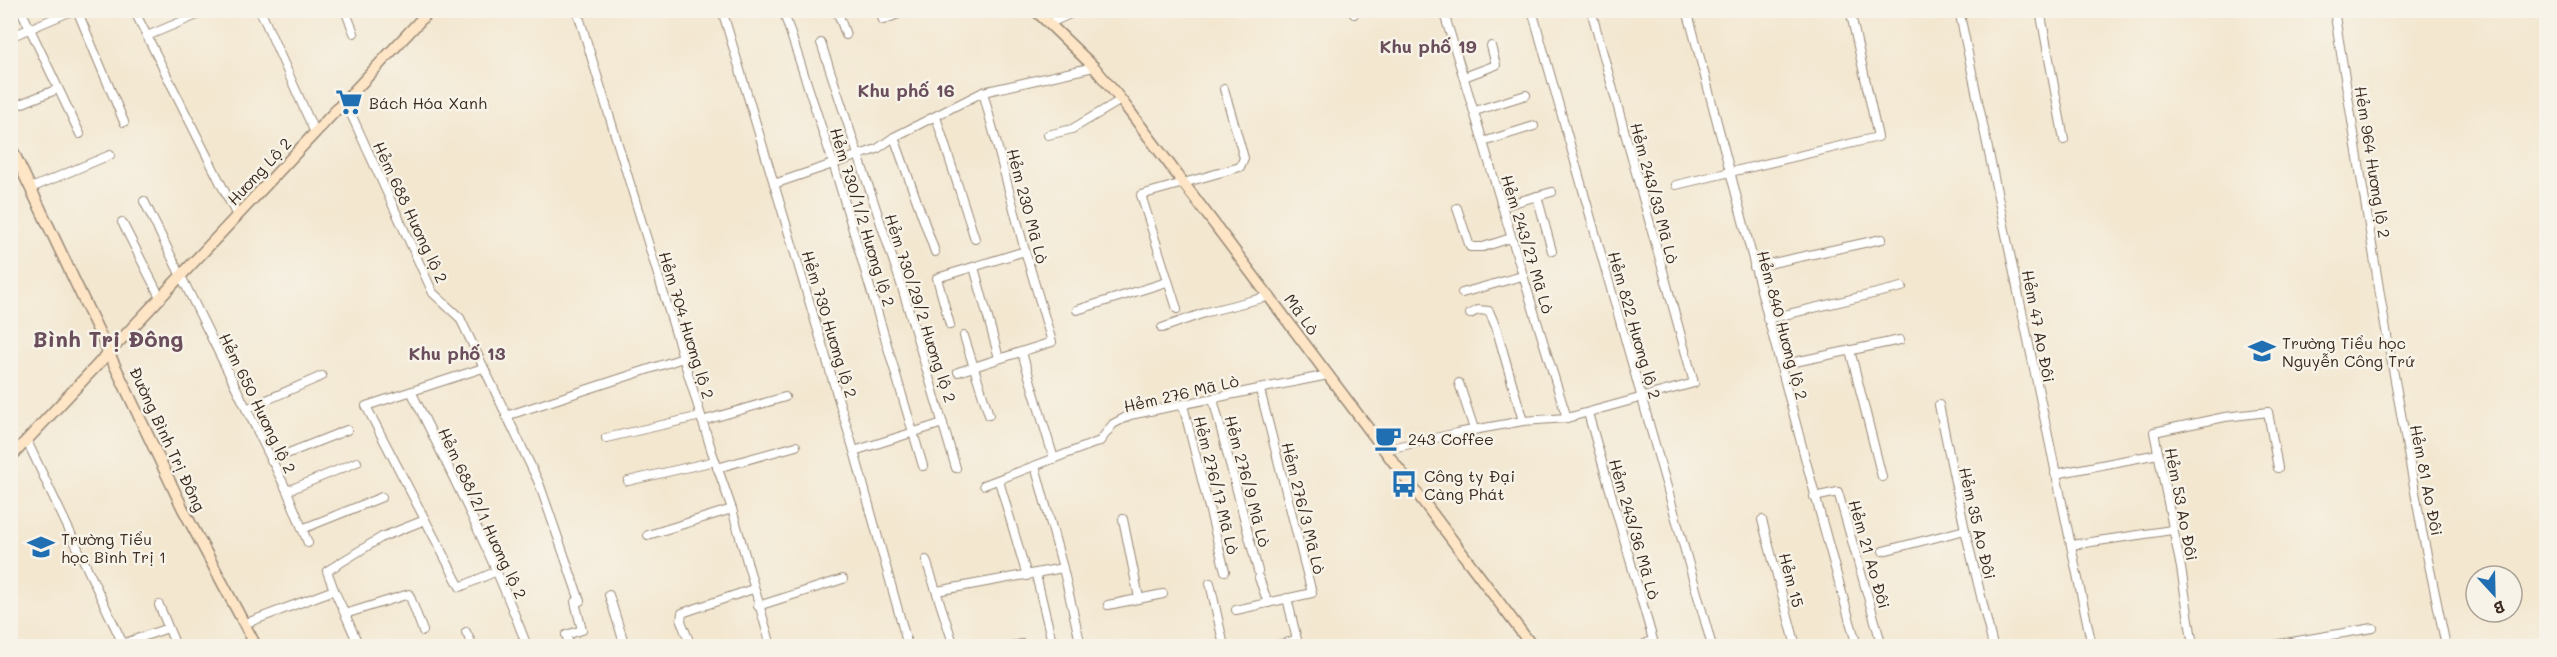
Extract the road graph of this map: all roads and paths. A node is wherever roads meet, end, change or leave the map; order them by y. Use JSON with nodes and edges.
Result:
{"nodes":[{"id":1,"x":21,"y":10,"type":"edge"},
{"id":2,"x":134,"y":10,"type":"edge"},
{"id":3,"x":209,"y":10,"type":"edge"},
{"id":4,"x":260,"y":10,"type":"edge"},
{"id":5,"x":345,"y":10,"type":"edge"},
{"id":6,"x":578,"y":10,"type":"edge"},
{"id":7,"x":722,"y":10,"type":"edge"},
{"id":8,"x":783,"y":10,"type":"edge"},
{"id":9,"x":837,"y":10,"type":"edge"},
{"id":10,"x":879,"y":10,"type":"edge"},
{"id":11,"x":908,"y":10,"type":"edge"},
{"id":12,"x":1035,"y":10,"type":"edge"},
{"id":13,"x":1079,"y":10,"type":"edge"},
{"id":14,"x":1443,"y":10,"type":"edge"},
{"id":15,"x":1532,"y":10,"type":"edge"},
{"id":16,"x":1591,"y":10,"type":"edge"},
{"id":17,"x":1687,"y":10,"type":"edge"},
{"id":18,"x":1850,"y":10,"type":"edge"},
{"id":19,"x":1959,"y":10,"type":"edge"},
{"id":20,"x":2040,"y":10,"type":"edge"},
{"id":21,"x":2334,"y":10,"type":"edge"},
{"id":22,"x":71,"y":11,"type":"edge"},
{"id":23,"x":426,"y":12,"type":"edge"},
{"id":24,"x":1050,"y":23,"type":"junction"},
{"id":25,"x":29,"y":30,"type":"junction"},
{"id":26,"x":354,"y":33,"type":"dead end"},
{"id":27,"x":846,"y":35,"type":"dead end"},
{"id":28,"x":147,"y":36,"type":"junction"},
{"id":29,"x":10,"y":37,"type":"edge"},
{"id":30,"x":821,"y":43,"type":"dead end"},
{"id":31,"x":1491,"y":46,"type":"dead end"},
{"id":32,"x":1094,"y":67,"type":"junction"},
{"id":33,"x":1464,"y":77,"type":"junction"},
{"id":34,"x":58,"y":89,"type":"junction"},
{"id":35,"x":1224,"y":89,"type":"dead end"},
{"id":36,"x":983,"y":92,"type":"junction"},
{"id":37,"x":1526,"y":96,"type":"dead end"},
{"id":38,"x":1121,"y":100,"type":"junction"},
{"id":39,"x":345,"y":101,"type":"junction"},
{"id":40,"x":10,"y":108,"type":"edge"},
{"id":41,"x":1475,"y":111,"type":"junction"},
{"id":42,"x":936,"y":117,"type":"junction"},
{"id":43,"x":124,"y":122,"type":"dead end"},
{"id":44,"x":1534,"y":126,"type":"dead end"},
{"id":45,"x":315,"y":133,"type":"junction"},
{"id":46,"x":80,"y":134,"type":"dead end"},
{"id":47,"x":1048,"y":135,"type":"dead end"},
{"id":48,"x":894,"y":137,"type":"junction"},
{"id":49,"x":2064,"y":140,"type":"dead end"},
{"id":50,"x":1483,"y":142,"type":"junction"},
{"id":51,"x":10,"y":145,"type":"edge"},
{"id":52,"x":110,"y":155,"type":"dead end"},
{"id":53,"x":858,"y":158,"type":"junction"},
{"id":54,"x":834,"y":166,"type":"junction"},
{"id":55,"x":1731,"y":171,"type":"junction"},
{"id":56,"x":1184,"y":182,"type":"junction"},
{"id":57,"x":774,"y":184,"type":"junction"},
{"id":58,"x":1676,"y":185,"type":"dead end"},
{"id":59,"x":31,"y":188,"type":"junction"},
{"id":60,"x":1552,"y":192,"type":"dead end"},
{"id":61,"x":1537,"y":196,"type":"junction"},
{"id":62,"x":144,"y":201,"type":"dead end"},
{"id":63,"x":1502,"y":206,"type":"junction"},
{"id":64,"x":1457,"y":208,"type":"dead end"},
{"id":65,"x":237,"y":216,"type":"junction"},
{"id":66,"x":122,"y":222,"type":"dead end"},
{"id":67,"x":1511,"y":237,"type":"junction"},
{"id":68,"x":975,"y":239,"type":"dead end"},
{"id":69,"x":1882,"y":239,"type":"dead end"},
{"id":70,"x":1025,"y":251,"type":"junction"},
{"id":71,"x":1552,"y":251,"type":"dead end"},
{"id":72,"x":935,"y":252,"type":"dead end"},
{"id":73,"x":974,"y":267,"type":"junction"},
{"id":74,"x":1754,"y":267,"type":"junction"},
{"id":75,"x":181,"y":276,"type":"junction"},
{"id":76,"x":1522,"y":276,"type":"junction"},
{"id":77,"x":1167,"y":282,"type":"junction"},
{"id":78,"x":1902,"y":287,"type":"dead end"},
{"id":79,"x":1462,"y":293,"type":"dead end"},
{"id":80,"x":1270,"y":296,"type":"junction"},
{"id":81,"x":160,"y":299,"type":"junction"},
{"id":82,"x":1177,"y":309,"type":"dead end"},
{"id":83,"x":1077,"y":310,"type":"dead end"},
{"id":84,"x":1470,"y":314,"type":"dead end"},
{"id":85,"x":1767,"y":319,"type":"junction"},
{"id":86,"x":2384,"y":319,"type":"joint"},
{"id":87,"x":950,"y":325,"type":"dead end"},
{"id":88,"x":1162,"y":328,"type":"dead end"},
{"id":89,"x":964,"y":336,"type":"dead end"},
{"id":90,"x":1900,"y":340,"type":"dead end"},
{"id":91,"x":1850,"y":350,"type":"junction"},
{"id":92,"x":110,"y":352,"type":"junction"},
{"id":93,"x":1022,"y":353,"type":"junction"},
{"id":94,"x":683,"y":358,"type":"junction"},
{"id":95,"x":999,"y":358,"type":"junction"},
{"id":96,"x":1780,"y":365,"type":"junction"},
{"id":97,"x":483,"y":368,"type":"junction"},
{"id":98,"x":974,"y":368,"type":"junction"},
{"id":99,"x":958,"y":372,"type":"dead end"},
{"id":100,"x":1328,"y":375,"type":"junction"},
{"id":101,"x":322,"y":376,"type":"dead end"},
{"id":102,"x":1459,"y":382,"type":"dead end"},
{"id":103,"x":1260,"y":390,"type":"junction"},
{"id":104,"x":412,"y":393,"type":"junction"},
{"id":105,"x":785,"y":397,"type":"dead end"},
{"id":106,"x":1642,"y":397,"type":"junction"},
{"id":107,"x":1213,"y":399,"type":"junction"},
{"id":108,"x":1183,"y":405,"type":"junction"},
{"id":109,"x":1939,"y":405,"type":"dead end"},
{"id":110,"x":246,"y":409,"type":"junction"},
{"id":111,"x":1588,"y":413,"type":"junction"},
{"id":112,"x":988,"y":415,"type":"dead end"},
{"id":113,"x":506,"y":416,"type":"junction"},
{"id":114,"x":702,"y":418,"type":"junction"},
{"id":115,"x":1567,"y":418,"type":"junction"},
{"id":116,"x":1523,"y":421,"type":"junction"},
{"id":117,"x":943,"y":423,"type":"junction"},
{"id":118,"x":1474,"y":429,"type":"junction"},
{"id":119,"x":347,"y":430,"type":"dead end"},
{"id":120,"x":913,"y":432,"type":"junction"},
{"id":121,"x":606,"y":438,"type":"dead end"},
{"id":122,"x":27,"y":441,"type":"junction"},
{"id":123,"x":796,"y":446,"type":"dead end"},
{"id":124,"x":1384,"y":450,"type":"junction"},
{"id":125,"x":854,"y":451,"type":"junction"},
{"id":126,"x":2158,"y":454,"type":"junction"},
{"id":127,"x":10,"y":458,"type":"edge"},
{"id":128,"x":1054,"y":459,"type":"junction"},
{"id":129,"x":271,"y":460,"type":"junction"},
{"id":130,"x":357,"y":462,"type":"dead end"},
{"id":131,"x":716,"y":465,"type":"junction"},
{"id":132,"x":923,"y":466,"type":"dead end"},
{"id":133,"x":1035,"y":466,"type":"junction"},
{"id":134,"x":956,"y":468,"type":"dead end"},
{"id":135,"x":2278,"y":468,"type":"dead end"},
{"id":136,"x":2055,"y":474,"type":"junction"},
{"id":137,"x":1882,"y":477,"type":"dead end"},
{"id":138,"x":628,"y":481,"type":"dead end"},
{"id":139,"x":999,"y":481,"type":"junction"},
{"id":140,"x":984,"y":485,"type":"dead end"},
{"id":141,"x":287,"y":491,"type":"junction"},
{"id":142,"x":382,"y":497,"type":"dead end"},
{"id":143,"x":1814,"y":497,"type":"junction"},
{"id":144,"x":732,"y":509,"type":"junction"},
{"id":145,"x":1123,"y":519,"type":"dead end"},
{"id":146,"x":425,"y":520,"type":"junction"},
{"id":147,"x":1762,"y":520,"type":"dead end"},
{"id":148,"x":302,"y":529,"type":"junction"},
{"id":149,"x":1965,"y":530,"type":"junction"},
{"id":150,"x":2172,"y":530,"type":"junction"},
{"id":151,"x":648,"y":535,"type":"dead end"},
{"id":152,"x":308,"y":543,"type":"dead end"},
{"id":153,"x":2071,"y":545,"type":"junction"},
{"id":154,"x":1883,"y":551,"type":"dead end"},
{"id":155,"x":926,"y":560,"type":"dead end"},
{"id":156,"x":1063,"y":568,"type":"junction"},
{"id":157,"x":497,"y":571,"type":"junction"},
{"id":158,"x":1225,"y":571,"type":"dead end"},
{"id":159,"x":1036,"y":575,"type":"junction"},
{"id":160,"x":1027,"y":576,"type":"junction"},
{"id":161,"x":843,"y":579,"type":"dead end"},
{"id":162,"x":1210,"y":584,"type":"dead end"},
{"id":163,"x":753,"y":589,"type":"junction"},
{"id":164,"x":334,"y":590,"type":"junction"},
{"id":165,"x":937,"y":591,"type":"junction"},
{"id":166,"x":1163,"y":594,"type":"dead end"},
{"id":167,"x":609,"y":595,"type":"dead end"},
{"id":168,"x":1139,"y":598,"type":"junction"},
{"id":169,"x":1287,"y":598,"type":"junction"},
{"id":170,"x":1268,"y":603,"type":"junction"},
{"id":171,"x":159,"y":605,"type":"dead end"},
{"id":172,"x":1108,"y":605,"type":"dead end"},
{"id":173,"x":758,"y":606,"type":"junction"},
{"id":174,"x":1236,"y":610,"type":"dead end"},
{"id":175,"x":345,"y":614,"type":"junction"},
{"id":176,"x":244,"y":624,"type":"junction"},
{"id":177,"x":168,"y":628,"type":"junction"},
{"id":178,"x":2373,"y":628,"type":"dead end"},
{"id":179,"x":423,"y":631,"type":"dead end"},
{"id":180,"x":466,"y":632,"type":"dead end"},
{"id":181,"x":1022,"y":644,"type":"dead end"},
{"id":182,"x":1288,"y":644,"type":"edge"},
{"id":183,"x":2287,"y":644,"type":"edge"},
{"id":184,"x":123,"y":645,"type":"edge"},
{"id":185,"x":176,"y":646,"type":"edge"},
{"id":186,"x":256,"y":646,"type":"edge"},
{"id":187,"x":359,"y":646,"type":"edge"},
{"id":188,"x":473,"y":646,"type":"edge"},
{"id":189,"x":527,"y":646,"type":"edge"},
{"id":190,"x":570,"y":646,"type":"edge"},
{"id":191,"x":625,"y":646,"type":"edge"},
{"id":192,"x":691,"y":646,"type":"edge"},
{"id":193,"x":771,"y":646,"type":"edge"},
{"id":194,"x":908,"y":646,"type":"edge"},
{"id":195,"x":954,"y":646,"type":"edge"},
{"id":196,"x":1013,"y":646,"type":"edge"},
{"id":197,"x":1053,"y":646,"type":"edge"},
{"id":198,"x":1081,"y":646,"type":"edge"},
{"id":199,"x":1224,"y":646,"type":"edge"},
{"id":200,"x":1273,"y":646,"type":"edge"},
{"id":201,"x":1532,"y":646,"type":"edge"},
{"id":202,"x":1641,"y":646,"type":"edge"},
{"id":203,"x":1712,"y":646,"type":"edge"},
{"id":204,"x":1796,"y":646,"type":"edge"},
{"id":205,"x":1857,"y":646,"type":"edge"},
{"id":206,"x":1882,"y":646,"type":"edge"},
{"id":207,"x":1993,"y":646,"type":"edge"},
{"id":208,"x":2092,"y":646,"type":"edge"},
{"id":209,"x":2193,"y":646,"type":"edge"},
{"id":210,"x":2267,"y":646,"type":"edge"},
{"id":211,"x":2446,"y":646,"type":"edge"}],
"edges":[{"from":1,"to":25,"type":"street"},
{"from":2,"to":28,"type":"street"},
{"from":3,"to":28,"type":"street"},
{"from":4,"to":45,"type":"street"},
{"from":5,"to":26,"type":"street"},
{"from":6,"to":94,"type":"street","name":"Hẻm 704 Hương lộ 2"},
{"from":7,"to":57,"type":"street","name":"Hẻm 730 Hương lộ 2"},
{"from":8,"to":54,"type":"street","name":"Hẻm 730/1/2 Hương lộ 2"},
{"from":9,"to":27,"type":"street"},
{"from":10,"to":11,"type":"street"},
{"from":12,"to":24,"type":"main road","name":"Mã Lò"},
{"from":13,"to":24,"type":"street"},
{"from":14,"to":33,"type":"street","name":"Hẻm 243/27 Mã Lò"},
{"from":15,"to":106,"type":"street","name":"Hẻm 822 Hương lộ 2"},
{"from":16,"to":106,"type":"street","name":"Hẻm 243/33 Mã Lò"},
{"from":17,"to":55,"type":"street","name":"Hẻm 840 Hương lộ 2"},
{"from":18,"to":55,"type":"street"},
{"from":19,"to":136,"type":"street","name":"Hẻm 47 Ao Đôi"},
{"from":20,"to":49,"type":"street"},
{"from":21,"to":86,"type":"street","name":"Hẻm 964 Hương lộ 2"},
{"from":22,"to":25,"type":"street"},
{"from":22,"to":43,"type":"street"},
{"from":23,"to":39,"type":"main road","name":"Hương Lộ 2"},
{"from":24,"to":32,"type":"main road","name":"Mã Lò"},
{"from":25,"to":29,"type":"street"},
{"from":25,"to":34,"type":"street"},
{"from":28,"to":65,"type":"street"},
{"from":30,"to":53,"type":"street","name":"Hẻm 730/29/2 Hương lộ 2"},
{"from":31,"to":33,"type":"street"},
{"from":32,"to":36,"type":"street"},
{"from":32,"to":38,"type":"main road","name":"Mã Lò"},
{"from":33,"to":41,"type":"street","name":"Hẻm 243/27 Mã Lò"},
{"from":34,"to":40,"type":"street"},
{"from":34,"to":46,"type":"street"},
{"from":35,"to":56,"type":"street"},
{"from":36,"to":42,"type":"street"},
{"from":36,"to":70,"type":"street","name":"Hẻm 230 Mã Lò"},
{"from":37,"to":41,"type":"street"},
{"from":38,"to":47,"type":"street"},
{"from":38,"to":56,"type":"main road","name":"Mã Lò"},
{"from":39,"to":45,"type":"main road","name":"Hương Lộ 2"},
{"from":39,"to":97,"type":"street","name":"Hẻm 688 Hương lộ 2"},
{"from":41,"to":50,"type":"street","name":"Hẻm 243/27 Mã Lò"},
{"from":42,"to":48,"type":"street"},
{"from":42,"to":68,"type":"street"},
{"from":44,"to":50,"type":"street"},
{"from":45,"to":65,"type":"main road","name":"Hương Lộ 2"},
{"from":48,"to":53,"type":"street"},
{"from":48,"to":72,"type":"street"},
{"from":50,"to":63,"type":"street","name":"Hẻm 243/27 Mã Lò"},
{"from":51,"to":59,"type":"main road","name":"Đường Bình Trị Đông"},
{"from":52,"to":59,"type":"street"},
{"from":53,"to":54,"type":"street"},
{"from":53,"to":117,"type":"street","name":"Hẻm 730/29/2 Hương lộ 2"},
{"from":54,"to":57,"type":"street"},
{"from":54,"to":120,"type":"street","name":"Hẻm 730/1/2 Hương lộ 2"},
{"from":55,"to":58,"type":"street"},
{"from":55,"to":74,"type":"street","name":"Hẻm 840 Hương lộ 2"},
{"from":56,"to":77,"type":"street"},
{"from":56,"to":80,"type":"main road","name":"Mã Lò"},
{"from":57,"to":125,"type":"street","name":"Hẻm 730 Hương lộ 2"},
{"from":59,"to":92,"type":"main road","name":"Đường Bình Trị Đông"},
{"from":60,"to":61,"type":"street"},
{"from":61,"to":63,"type":"street"},
{"from":61,"to":71,"type":"street"},
{"from":62,"to":75,"type":"street","name":"Hẻm 650 Hương lộ 2"},
{"from":63,"to":67,"type":"street","name":"Hẻm 243/27 Mã Lò"},
{"from":64,"to":67,"type":"street"},
{"from":65,"to":75,"type":"main road","name":"Hương Lộ 2"},
{"from":66,"to":81,"type":"street"},
{"from":67,"to":76,"type":"street","name":"Hẻm 243/27 Mã Lò"},
{"from":69,"to":74,"type":"street"},
{"from":70,"to":73,"type":"street"},
{"from":70,"to":93,"type":"street","name":"Hẻm 230 Mã Lò"},
{"from":73,"to":87,"type":"street"},
{"from":73,"to":95,"type":"street"},
{"from":74,"to":85,"type":"street","name":"Hẻm 840 Hương lộ 2"},
{"from":75,"to":81,"type":"main road","name":"Hương Lộ 2"},
{"from":75,"to":110,"type":"street","name":"Hẻm 650 Hương lộ 2"},
{"from":76,"to":79,"type":"street"},
{"from":76,"to":115,"type":"street","name":"Hẻm 243/27 Mã Lò"},
{"from":77,"to":82,"type":"street"},
{"from":77,"to":83,"type":"street"},
{"from":78,"to":85,"type":"street"},
{"from":80,"to":88,"type":"street"},
{"from":80,"to":100,"type":"main road","name":"Mã Lò"},
{"from":81,"to":92,"type":"main road","name":"Hương Lộ 2"},
{"from":84,"to":116,"type":"street"},
{"from":85,"to":96,"type":"street","name":"Hẻm 840 Hương lộ 2"},
{"from":86,"to":211,"type":"street","name":"Hẻm 81 Ao Đôi"},
{"from":89,"to":98,"type":"street"},
{"from":90,"to":91,"type":"street"},
{"from":91,"to":96,"type":"street"},
{"from":91,"to":137,"type":"street"},
{"from":92,"to":122,"type":"main road"},
{"from":92,"to":176,"type":"main road","name":"Đường Bình Trị Đông"},
{"from":93,"to":95,"type":"street","name":"Hẻm 230 Mã Lò"},
{"from":93,"to":128,"type":"street"},
{"from":94,"to":113,"type":"street"},
{"from":94,"to":114,"type":"street","name":"Hẻm 704 Hương lộ 2"},
{"from":95,"to":98,"type":"street","name":"Hẻm 230 Mã Lò"},
{"from":96,"to":143,"type":"street","name":"Hẻm 840 Hương lộ 2"},
{"from":97,"to":104,"type":"street"},
{"from":97,"to":113,"type":"street","name":"Hẻm 688 Hương lộ 2"},
{"from":98,"to":99,"type":"street","name":"Hẻm 230 Mã Lò"},
{"from":98,"to":112,"type":"street"},
{"from":100,"to":103,"type":"street","name":"Hẻm 276 Mã Lò"},
{"from":100,"to":124,"type":"main road","name":"Mã Lò"},
{"from":101,"to":110,"type":"street"},
{"from":102,"to":118,"type":"street"},
{"from":103,"to":107,"type":"street","name":"Hẻm 276 Mã Lò"},
{"from":103,"to":169,"type":"street","name":"Hẻm 276/3 Mã Lò"},
{"from":104,"to":146,"type":"street"},
{"from":104,"to":157,"type":"street","name":"Hẻm 688/2/1 Hương lộ 2"},
{"from":105,"to":114,"type":"street"},
{"from":106,"to":111,"type":"street"},
{"from":106,"to":203,"type":"street","name":"Hẻm 822 Hương lộ 2"},
{"from":107,"to":108,"type":"street","name":"Hẻm 276 Mã Lò"},
{"from":107,"to":170,"type":"street","name":"Hẻm 276/9 Mã Lò"},
{"from":108,"to":128,"type":"street","name":"Hẻm 276 Mã Lò"},
{"from":108,"to":158,"type":"street","name":"Hẻm 276/17 Mã Lò"},
{"from":109,"to":149,"type":"street","name":"Hẻm 35 Ao Đôi"},
{"from":110,"to":129,"type":"street","name":"Hẻm 650 Hương lộ 2"},
{"from":111,"to":115,"type":"street"},
{"from":111,"to":202,"type":"street","name":"Hẻm 243/36 Mã Lò"},
{"from":113,"to":190,"type":"street","name":"Hẻm 688 Hương lộ 2"},
{"from":114,"to":121,"type":"street"},
{"from":114,"to":131,"type":"street","name":"Hẻm 704 Hương lộ 2"},
{"from":115,"to":116,"type":"street"},
{"from":116,"to":118,"type":"street"},
{"from":117,"to":120,"type":"street"},
{"from":117,"to":134,"type":"street","name":"Hẻm 730/29/2 Hương lộ 2"},
{"from":118,"to":124,"type":"street"},
{"from":119,"to":129,"type":"street"},
{"from":120,"to":125,"type":"street"},
{"from":120,"to":132,"type":"street","name":"Hẻm 730/1/2 Hương lộ 2"},
{"from":122,"to":127,"type":"main road"},
{"from":122,"to":184,"type":"street"},
{"from":123,"to":131,"type":"street"},
{"from":124,"to":201,"type":"main road","name":"Mã Lò"},
{"from":125,"to":194,"type":"street","name":"Hẻm 730 Hương lộ 2"},
{"from":126,"to":135,"type":"street","name":"Hẻm 53 Ao Đôi"},
{"from":126,"to":136,"type":"street"},
{"from":126,"to":150,"type":"street","name":"Hẻm 53 Ao Đôi"},
{"from":128,"to":133,"type":"street","name":"Hẻm 276 Mã Lò"},
{"from":129,"to":141,"type":"street","name":"Hẻm 650 Hương lộ 2"},
{"from":130,"to":141,"type":"street"},
{"from":131,"to":138,"type":"street"},
{"from":131,"to":144,"type":"street","name":"Hẻm 704 Hương lộ 2"},
{"from":133,"to":139,"type":"street","name":"Hẻm 276 Mã Lò"},
{"from":133,"to":156,"type":"street"},
{"from":136,"to":153,"type":"street","name":"Hẻm 47 Ao Đôi"},
{"from":139,"to":140,"type":"street","name":"Hẻm 276 Mã Lò"},
{"from":139,"to":160,"type":"street"},
{"from":141,"to":148,"type":"street","name":"Hẻm 650 Hương lộ 2"},
{"from":142,"to":148,"type":"street"},
{"from":143,"to":205,"type":"street","name":"Hẻm 840 Hương lộ 2"},
{"from":143,"to":206,"type":"street","name":"Hẻm 21 Ao Đôi"},
{"from":144,"to":151,"type":"street"},
{"from":144,"to":163,"type":"street","name":"Hẻm 704 Hương lộ 2"},
{"from":145,"to":168,"type":"street"},
{"from":146,"to":157,"type":"street"},
{"from":146,"to":164,"type":"street"},
{"from":147,"to":204,"type":"street","name":"Hẻm 15"},
{"from":148,"to":152,"type":"street","name":"Hẻm 650 Hương lộ 2"},
{"from":149,"to":154,"type":"street"},
{"from":149,"to":207,"type":"street","name":"Hẻm 35 Ao Đôi"},
{"from":150,"to":153,"type":"street"},
{"from":150,"to":209,"type":"street","name":"Hẻm 53 Ao Đôi"},
{"from":153,"to":208,"type":"street","name":"Hẻm 47 Ao Đôi"},
{"from":155,"to":165,"type":"street"},
{"from":156,"to":159,"type":"street"},
{"from":156,"to":198,"type":"street"},
{"from":157,"to":189,"type":"street","name":"Hẻm 688/2/1 Hương lộ 2"},
{"from":159,"to":160,"type":"street"},
{"from":159,"to":197,"type":"street"},
{"from":160,"to":165,"type":"street"},
{"from":161,"to":173,"type":"street"},
{"from":162,"to":199,"type":"street"},
{"from":163,"to":173,"type":"street","name":"Hẻm 704 Hương lộ 2"},
{"from":163,"to":192,"type":"street"},
{"from":164,"to":175,"type":"street"},
{"from":164,"to":176,"type":"street"},
{"from":165,"to":195,"type":"street"},
{"from":166,"to":168,"type":"street"},
{"from":167,"to":191,"type":"street"},
{"from":168,"to":172,"type":"street"},
{"from":169,"to":170,"type":"street","name":"Hẻm 276/3 Mã Lò"},
{"from":169,"to":182,"type":"street"},
{"from":170,"to":174,"type":"street","name":"Hẻm 276/3 Mã Lò"},
{"from":171,"to":177,"type":"street"},
{"from":173,"to":193,"type":"street","name":"Hẻm 704 Hương lộ 2"},
{"from":175,"to":179,"type":"street"},
{"from":175,"to":187,"type":"street"},
{"from":176,"to":186,"type":"main road","name":"Đường Bình Trị Đông"},
{"from":177,"to":184,"type":"street"},
{"from":177,"to":185,"type":"street"},
{"from":178,"to":183,"type":"street"},
{"from":180,"to":188,"type":"street"},
{"from":181,"to":196,"type":"street"},
{"from":182,"to":200,"type":"street"},
{"from":183,"to":210,"type":"street"}]}
